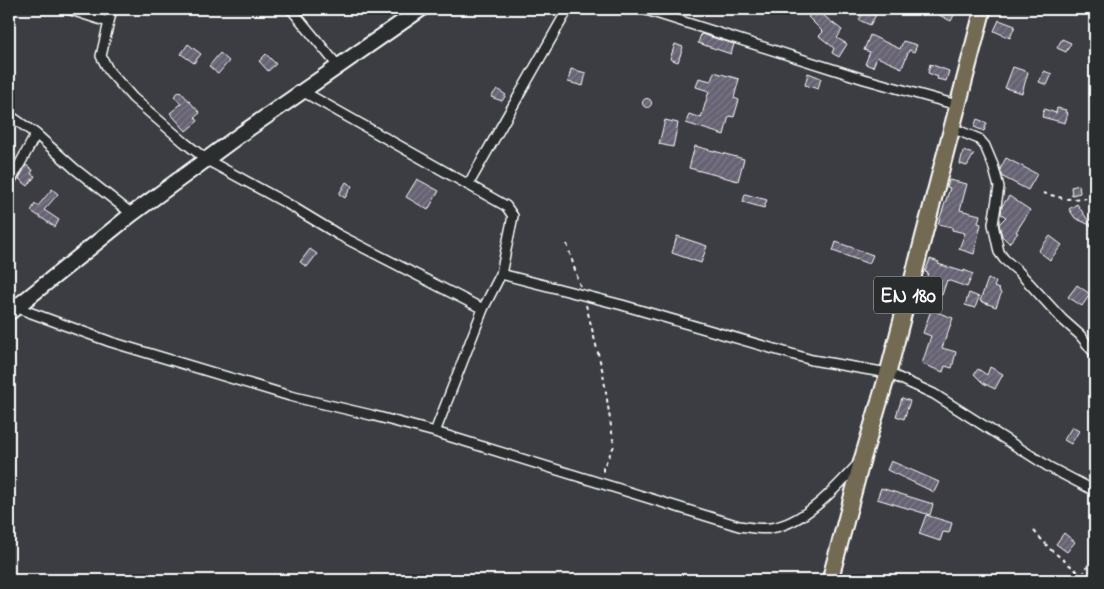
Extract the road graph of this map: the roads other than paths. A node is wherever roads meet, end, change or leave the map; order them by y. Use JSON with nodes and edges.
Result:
{"nodes":[{"id":1,"x":68,"y":9,"type":"edge"},
{"id":2,"x":112,"y":9,"type":"edge"},
{"id":3,"x":291,"y":9,"type":"edge"},
{"id":4,"x":420,"y":9,"type":"edge"},
{"id":5,"x":568,"y":9,"type":"edge"},
{"id":6,"x":643,"y":9,"type":"edge"},
{"id":7,"x":983,"y":9,"type":"edge"},
{"id":8,"x":108,"y":22,"type":"junction"},
{"id":9,"x":338,"y":66,"type":"junction"},
{"id":10,"x":302,"y":91,"type":"junction"},
{"id":11,"x":957,"y":105,"type":"junction"},
{"id":12,"x":9,"y":115,"type":"edge"},
{"id":13,"x":952,"y":128,"type":"junction"},
{"id":14,"x":36,"y":134,"type":"junction"},
{"id":15,"x":207,"y":160,"type":"junction"},
{"id":16,"x":9,"y":184,"type":"edge"},
{"id":17,"x":468,"y":185,"type":"junction"},
{"id":18,"x":132,"y":214,"type":"junction"},
{"id":19,"x":501,"y":274,"type":"junction"},
{"id":20,"x":12,"y":310,"type":"edge"},
{"id":21,"x":483,"y":310,"type":"junction"},
{"id":22,"x":1095,"y":354,"type":"edge"},
{"id":23,"x":888,"y":373,"type":"junction"},
{"id":24,"x":434,"y":432,"type":"junction"},
{"id":25,"x":862,"y":460,"type":"junction"},
{"id":26,"x":1095,"y":491,"type":"edge"},
{"id":27,"x":830,"y":580,"type":"edge"}],
"edges":[{"from":1,"to":8,"type":"street"},
{"from":2,"to":8,"type":"street"},
{"from":3,"to":9,"type":"street"},
{"from":4,"to":9,"type":"street"},
{"from":5,"to":17,"type":"street"},
{"from":6,"to":11,"type":"street"},
{"from":7,"to":11,"type":"main road","number":"EN 180"},
{"from":8,"to":15,"type":"street"},
{"from":9,"to":10,"type":"street"},
{"from":10,"to":15,"type":"street"},
{"from":10,"to":17,"type":"street"},
{"from":11,"to":13,"type":"main road","number":"EN 180"},
{"from":12,"to":14,"type":"street"},
{"from":13,"to":22,"type":"street"},
{"from":13,"to":23,"type":"main road","number":"EN 180"},
{"from":14,"to":16,"type":"street"},
{"from":14,"to":18,"type":"street"},
{"from":15,"to":18,"type":"street"},
{"from":15,"to":21,"type":"street"},
{"from":17,"to":19,"type":"street"},
{"from":18,"to":20,"type":"street"},
{"from":19,"to":21,"type":"street"},
{"from":19,"to":23,"type":"street"},
{"from":20,"to":24,"type":"street"},
{"from":21,"to":24,"type":"street"},
{"from":23,"to":25,"type":"main road","number":"EN 180"},
{"from":23,"to":26,"type":"street"},
{"from":24,"to":25,"type":"street"},
{"from":25,"to":27,"type":"main road","number":"EN 180"}]}
